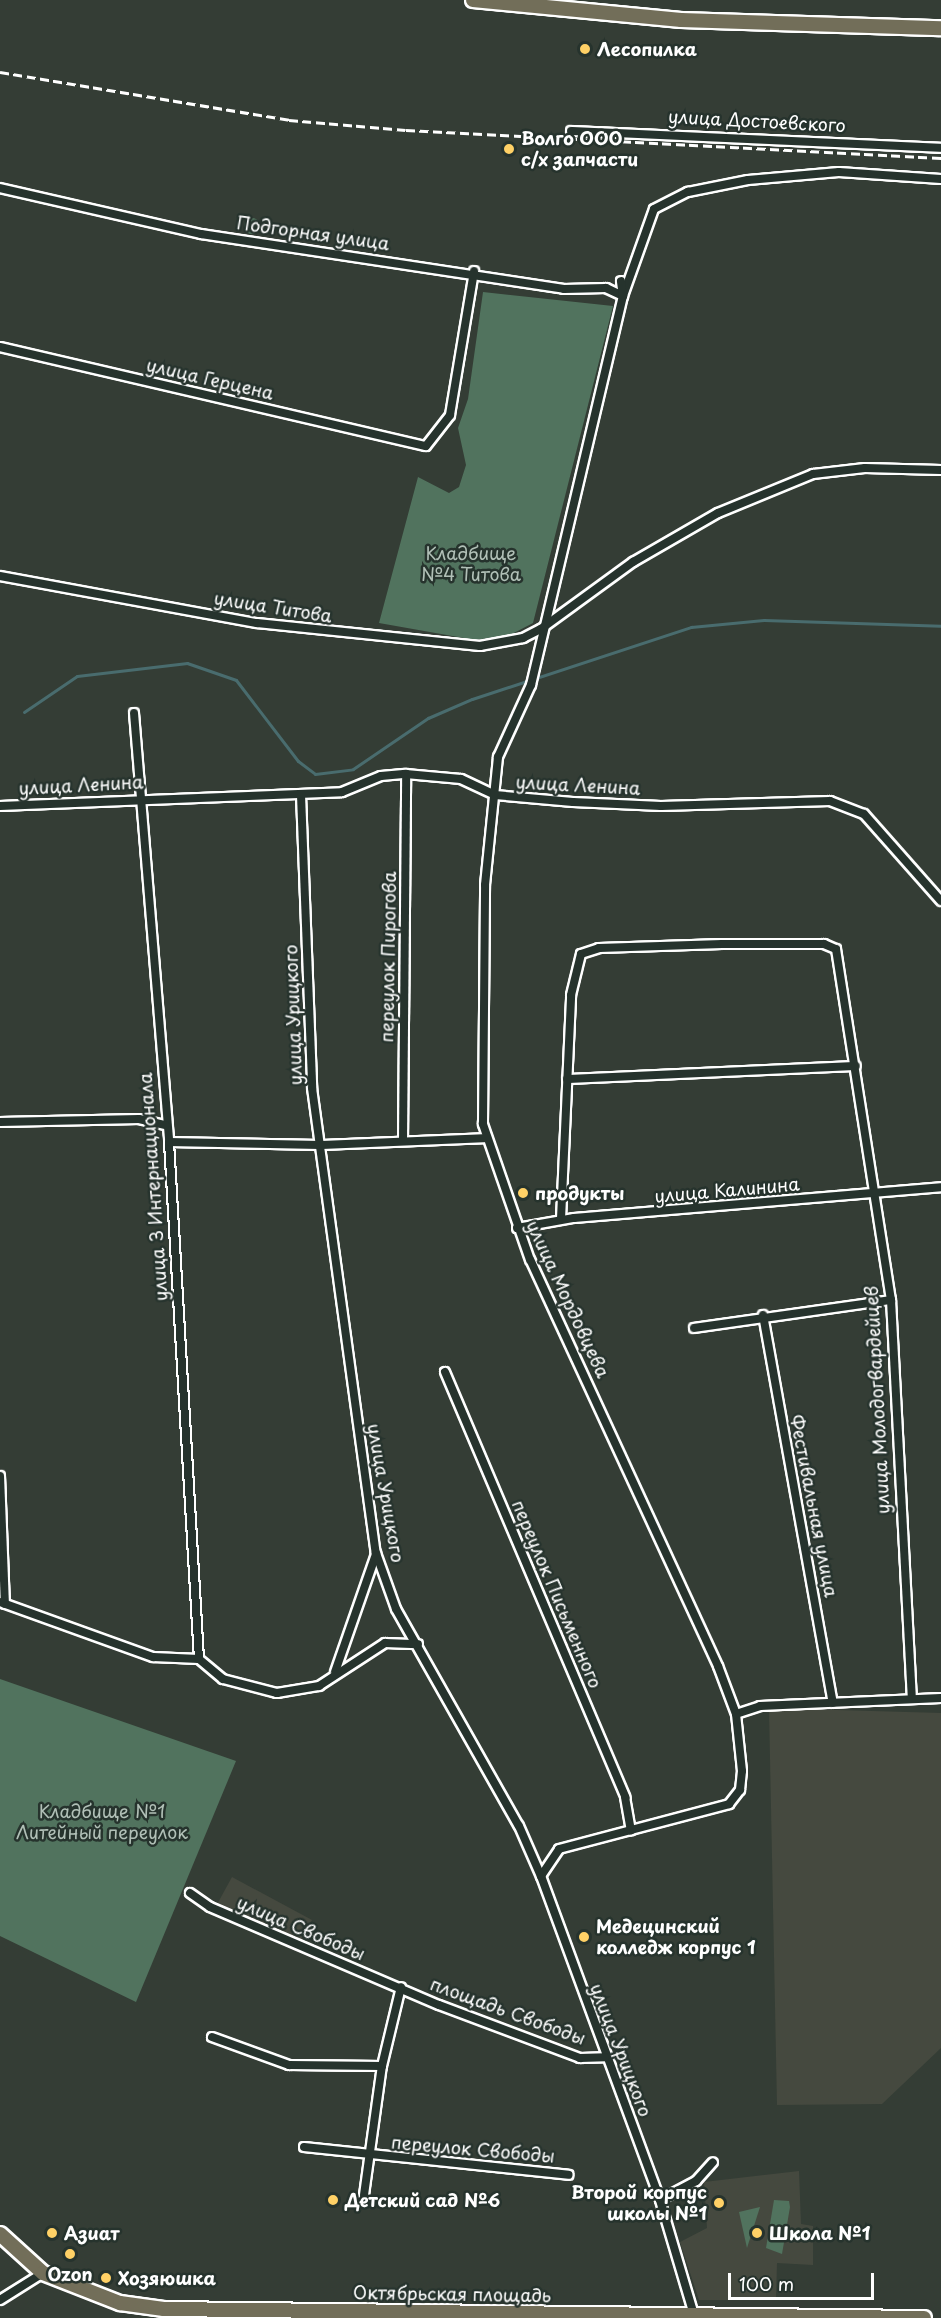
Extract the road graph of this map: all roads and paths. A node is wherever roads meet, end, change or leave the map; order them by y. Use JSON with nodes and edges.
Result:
{"nodes":[{"id":1,"x":473,"y":0,"type":"edge"},
{"id":2,"x":941,"y":28,"type":"edge"},
{"id":3,"x":571,"y":131,"type":"dead end"},
{"id":4,"x":941,"y":148,"type":"edge"},
{"id":5,"x":941,"y":179,"type":"edge"},
{"id":6,"x":0,"y":188,"type":"edge"},
{"id":7,"x":474,"y":271,"type":"junction"},
{"id":8,"x":621,"y":281,"type":"dead end"},
{"id":9,"x":623,"y":296,"type":"junction"},
{"id":10,"x":0,"y":346,"type":"edge"},
{"id":11,"x":941,"y":471,"type":"edge"},
{"id":12,"x":0,"y":576,"type":"edge"},
{"id":13,"x":541,"y":629,"type":"junction"},
{"id":14,"x":523,"y":639,"type":"junction"},
{"id":15,"x":535,"y":650,"type":"junction"},
{"id":16,"x":134,"y":713,"type":"dead end"},
{"id":17,"x":406,"y":774,"type":"junction"},
{"id":18,"x":301,"y":795,"type":"junction"},
{"id":19,"x":495,"y":795,"type":"junction"},
{"id":20,"x":143,"y":798,"type":"junction"},
{"id":21,"x":0,"y":806,"type":"edge"},
{"id":22,"x":941,"y":901,"type":"edge"},
{"id":23,"x":856,"y":1066,"type":"junction"},
{"id":24,"x":567,"y":1079,"type":"junction"},
{"id":25,"x":0,"y":1122,"type":"edge"},
{"id":26,"x":165,"y":1125,"type":"junction"},
{"id":27,"x":485,"y":1138,"type":"junction"},
{"id":28,"x":403,"y":1141,"type":"junction"},
{"id":29,"x":169,"y":1142,"type":"junction"},
{"id":30,"x":320,"y":1145,"type":"junction"},
{"id":31,"x":941,"y":1187,"type":"edge"},
{"id":32,"x":872,"y":1193,"type":"junction"},
{"id":33,"x":561,"y":1219,"type":"junction"},
{"id":34,"x":517,"y":1228,"type":"junction"},
{"id":35,"x":891,"y":1299,"type":"junction"},
{"id":36,"x":763,"y":1315,"type":"junction"},
{"id":37,"x":694,"y":1328,"type":"dead end"},
{"id":38,"x":445,"y":1372,"type":"dead end"},
{"id":39,"x":0,"y":1476,"type":"edge"},
{"id":40,"x":376,"y":1553,"type":"junction"},
{"id":41,"x":2,"y":1603,"type":"edge"},
{"id":42,"x":417,"y":1644,"type":"junction"},
{"id":43,"x":199,"y":1659,"type":"junction"},
{"id":44,"x":333,"y":1675,"type":"junction"},
{"id":45,"x":912,"y":1698,"type":"junction"},
{"id":46,"x":941,"y":1698,"type":"edge"},
{"id":47,"x":834,"y":1703,"type":"junction"},
{"id":48,"x":736,"y":1714,"type":"junction"},
{"id":49,"x":631,"y":1830,"type":"junction"},
{"id":50,"x":541,"y":1876,"type":"junction"},
{"id":51,"x":190,"y":1893,"type":"dead end"},
{"id":52,"x":401,"y":1987,"type":"junction"},
{"id":53,"x":212,"y":2037,"type":"dead end"},
{"id":54,"x":605,"y":2057,"type":"junction"},
{"id":55,"x":382,"y":2066,"type":"junction"},
{"id":56,"x":304,"y":2147,"type":"dead end"},
{"id":57,"x":374,"y":2157,"type":"junction"},
{"id":58,"x":713,"y":2162,"type":"dead end"},
{"id":59,"x":569,"y":2175,"type":"dead end"},
{"id":60,"x":364,"y":2195,"type":"dead end"},
{"id":61,"x":660,"y":2200,"type":"junction"},
{"id":62,"x":0,"y":2234,"type":"edge"},
{"id":63,"x":43,"y":2273,"type":"junction"},
{"id":64,"x":0,"y":2300,"type":"edge"},
{"id":65,"x":163,"y":2313,"type":"edge"},
{"id":66,"x":324,"y":2314,"type":"edge"},
{"id":67,"x":694,"y":2315,"type":"junction"},
{"id":68,"x":924,"y":2318,"type":"edge"}],
"edges":[{"from":1,"to":2,"type":"main road"},
{"from":3,"to":4,"type":"street","name":"улица Достоевского"},
{"from":5,"to":9,"type":"street"},
{"from":6,"to":7,"type":"street","name":"Подгорная улица"},
{"from":7,"to":9,"type":"street","name":"Подгорная улица"},
{"from":7,"to":10,"type":"street","name":"улица Герцена"},
{"from":8,"to":9,"type":"street"},
{"from":9,"to":13,"type":"street"},
{"from":11,"to":13,"type":"street","name":"улица Титова"},
{"from":12,"to":14,"type":"street","name":"улица Титова"},
{"from":13,"to":14,"type":"street","name":"улица Титова"},
{"from":13,"to":15,"type":"street","name":"улица Мордовцева"},
{"from":14,"to":15,"type":"street"},
{"from":15,"to":19,"type":"street","name":"улица Мордовцева"},
{"from":16,"to":20,"type":"street","name":"улица 3 Интернационала"},
{"from":17,"to":18,"type":"street","name":"улица Ленина"},
{"from":17,"to":19,"type":"street","name":"улица Ленина"},
{"from":17,"to":28,"type":"street","name":"переулок Пирогова"},
{"from":18,"to":20,"type":"street","name":"улица Ленина"},
{"from":18,"to":30,"type":"street","name":"улица Урицкого"},
{"from":19,"to":22,"type":"street","name":"улица Ленина"},
{"from":19,"to":27,"type":"street","name":"улица Мордовцева"},
{"from":20,"to":21,"type":"street","name":"улица Ленина"},
{"from":20,"to":26,"type":"street","name":"улица 3 Интернационала"},
{"from":23,"to":24,"type":"street"},
{"from":23,"to":24,"type":"street","name":"улица Молодогвардейцев"},
{"from":23,"to":32,"type":"street","name":"улица Молодогвардейцев"},
{"from":24,"to":33,"type":"street","name":"улица Молодогвардейцев"},
{"from":25,"to":26,"type":"street"},
{"from":26,"to":29,"type":"street","name":"улица 3 Интернационала"},
{"from":27,"to":28,"type":"street"},
{"from":27,"to":34,"type":"street","name":"улица Мордовцева"},
{"from":28,"to":30,"type":"street"},
{"from":29,"to":30,"type":"street"},
{"from":29,"to":43,"type":"street","name":"улица 3 Интернационала"},
{"from":30,"to":40,"type":"street","name":"улица Урицкого"},
{"from":31,"to":32,"type":"street","name":"улица Калинина"},
{"from":32,"to":33,"type":"street","name":"улица Калинина"},
{"from":32,"to":35,"type":"street","name":"улица Молодогвардейцев"},
{"from":33,"to":34,"type":"street","name":"улица Калинина"},
{"from":34,"to":48,"type":"street","name":"улица Мордовцева"},
{"from":35,"to":36,"type":"street"},
{"from":35,"to":45,"type":"street","name":"улица Молодогвардейцев"},
{"from":36,"to":37,"type":"street"},
{"from":36,"to":47,"type":"street","name":"Фестивальная улица"},
{"from":38,"to":49,"type":"street","name":"переулок Письменного"},
{"from":39,"to":41,"type":"street"},
{"from":40,"to":42,"type":"street","name":"улица Урицкого"},
{"from":40,"to":44,"type":"street"},
{"from":41,"to":43,"type":"street"},
{"from":42,"to":44,"type":"street"},
{"from":42,"to":50,"type":"street","name":"улица Урицкого"},
{"from":43,"to":44,"type":"street"},
{"from":45,"to":46,"type":"street"},
{"from":45,"to":47,"type":"street"},
{"from":47,"to":48,"type":"street"},
{"from":48,"to":49,"type":"street","name":"улица Мордовцева"},
{"from":49,"to":50,"type":"street","name":"улица Мордовцева"},
{"from":50,"to":54,"type":"street","name":"улица Урицкого"},
{"from":51,"to":52,"type":"street","name":"улица Свободы"},
{"from":52,"to":54,"type":"street","name":"площадь Свободы"},
{"from":52,"to":55,"type":"street","name":"переулок Свободы"},
{"from":53,"to":55,"type":"street"},
{"from":54,"to":61,"type":"street","name":"улица Урицкого"},
{"from":55,"to":57,"type":"street","name":"переулок Свободы"},
{"from":56,"to":57,"type":"street"},
{"from":57,"to":59,"type":"street","name":"переулок Свободы"},
{"from":57,"to":60,"type":"street","name":"переулок Свободы"},
{"from":58,"to":61,"type":"street"},
{"from":61,"to":67,"type":"street","name":"улица Урицкого"},
{"from":62,"to":63,"type":"main road","name":"Октябрьская площадь"},
{"from":63,"to":64,"type":"street"},
{"from":63,"to":65,"type":"main road","name":"Октябрьская площадь"},
{"from":65,"to":66,"type":"main road","name":"Октябрьская площадь"},
{"from":66,"to":67,"type":"main road","name":"Октябрьская площадь"},
{"from":67,"to":68,"type":"main road","name":"Октябрьская площадь"}]}
